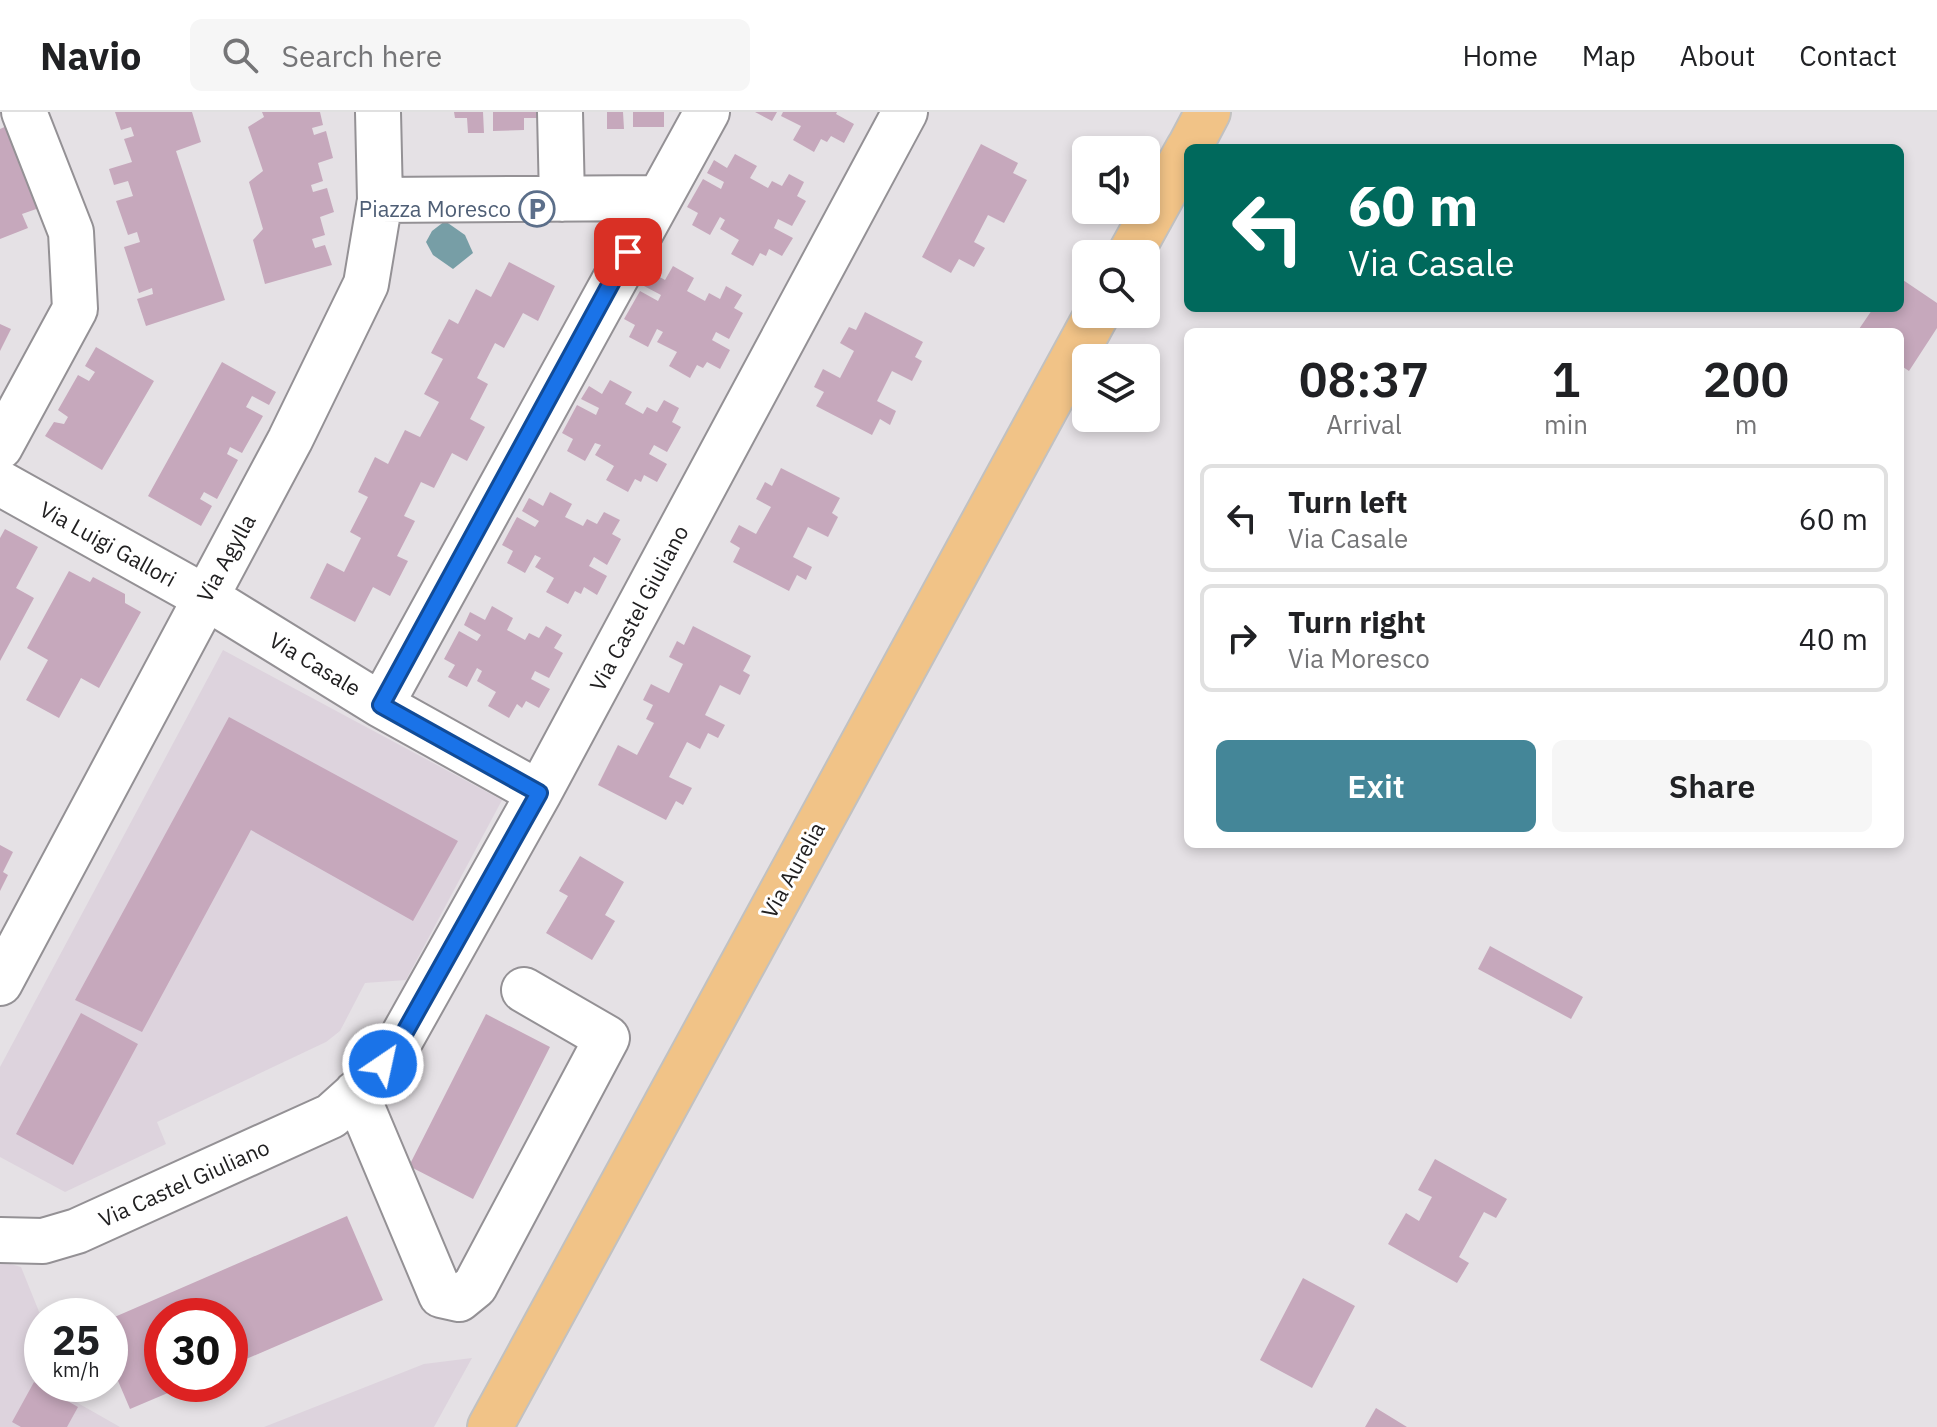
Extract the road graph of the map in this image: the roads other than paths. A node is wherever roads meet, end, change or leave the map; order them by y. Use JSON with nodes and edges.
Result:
{"nodes":[{"id":1,"x":24,"y":112,"type":"edge"},
{"id":2,"x":378,"y":112,"type":"edge"},
{"id":3,"x":560,"y":112,"type":"edge"},
{"id":4,"x":707,"y":112,"type":"edge"},
{"id":5,"x":905,"y":112,"type":"edge"},
{"id":6,"x":1208,"y":112,"type":"edge"},
{"id":7,"x":1191,"y":144,"type":"edge"},
{"id":8,"x":1184,"y":156,"type":"edge"},
{"id":9,"x":657,"y":198,"type":"junction"},
{"id":10,"x":562,"y":199,"type":"junction"},
{"id":11,"x":380,"y":200,"type":"junction"},
{"id":12,"x":1138,"y":240,"type":"edge"},
{"id":13,"x":1089,"y":328,"type":"edge"},
{"id":14,"x":0,"y":447,"type":"edge"},
{"id":15,"x":0,"y":483,"type":"edge"},
{"id":16,"x":210,"y":601,"type":"junction"},
{"id":17,"x":381,"y":705,"type":"junction"},
{"id":18,"x":539,"y":793,"type":"junction"},
{"id":19,"x":0,"y":983,"type":"edge"},
{"id":20,"x":524,"y":990,"type":"dead end"},
{"id":21,"x":356,"y":1093,"type":"junction"},
{"id":22,"x":0,"y":1240,"type":"edge"},
{"id":23,"x":490,"y":1427,"type":"edge"}],
"edges":[{"from":1,"to":14,"type":"street"},
{"from":2,"to":11,"type":"street","name":"Via Agylla"},
{"from":3,"to":10,"type":"street"},
{"from":4,"to":9,"type":"street"},
{"from":5,"to":18,"type":"street","name":"Via Castel Giuliano"},
{"from":6,"to":7,"type":"main road"},
{"from":8,"to":12,"type":"main road"},
{"from":9,"to":10,"type":"street"},
{"from":9,"to":17,"type":"street"},
{"from":10,"to":11,"type":"street"},
{"from":11,"to":16,"type":"street","name":"Via Agylla"},
{"from":13,"to":23,"type":"main road","name":"Via Aurelia"},
{"from":15,"to":16,"type":"street","name":"Via Luigi Gallori"},
{"from":16,"to":17,"type":"street","name":"Via Casale"},
{"from":16,"to":19,"type":"street","name":"Via Agylla"},
{"from":17,"to":18,"type":"street","name":"Via Casale"},
{"from":18,"to":21,"type":"street","name":"Via Castel Giuliano"},
{"from":20,"to":21,"type":"street"},
{"from":21,"to":22,"type":"street","name":"Via Castel Giuliano"}]}
